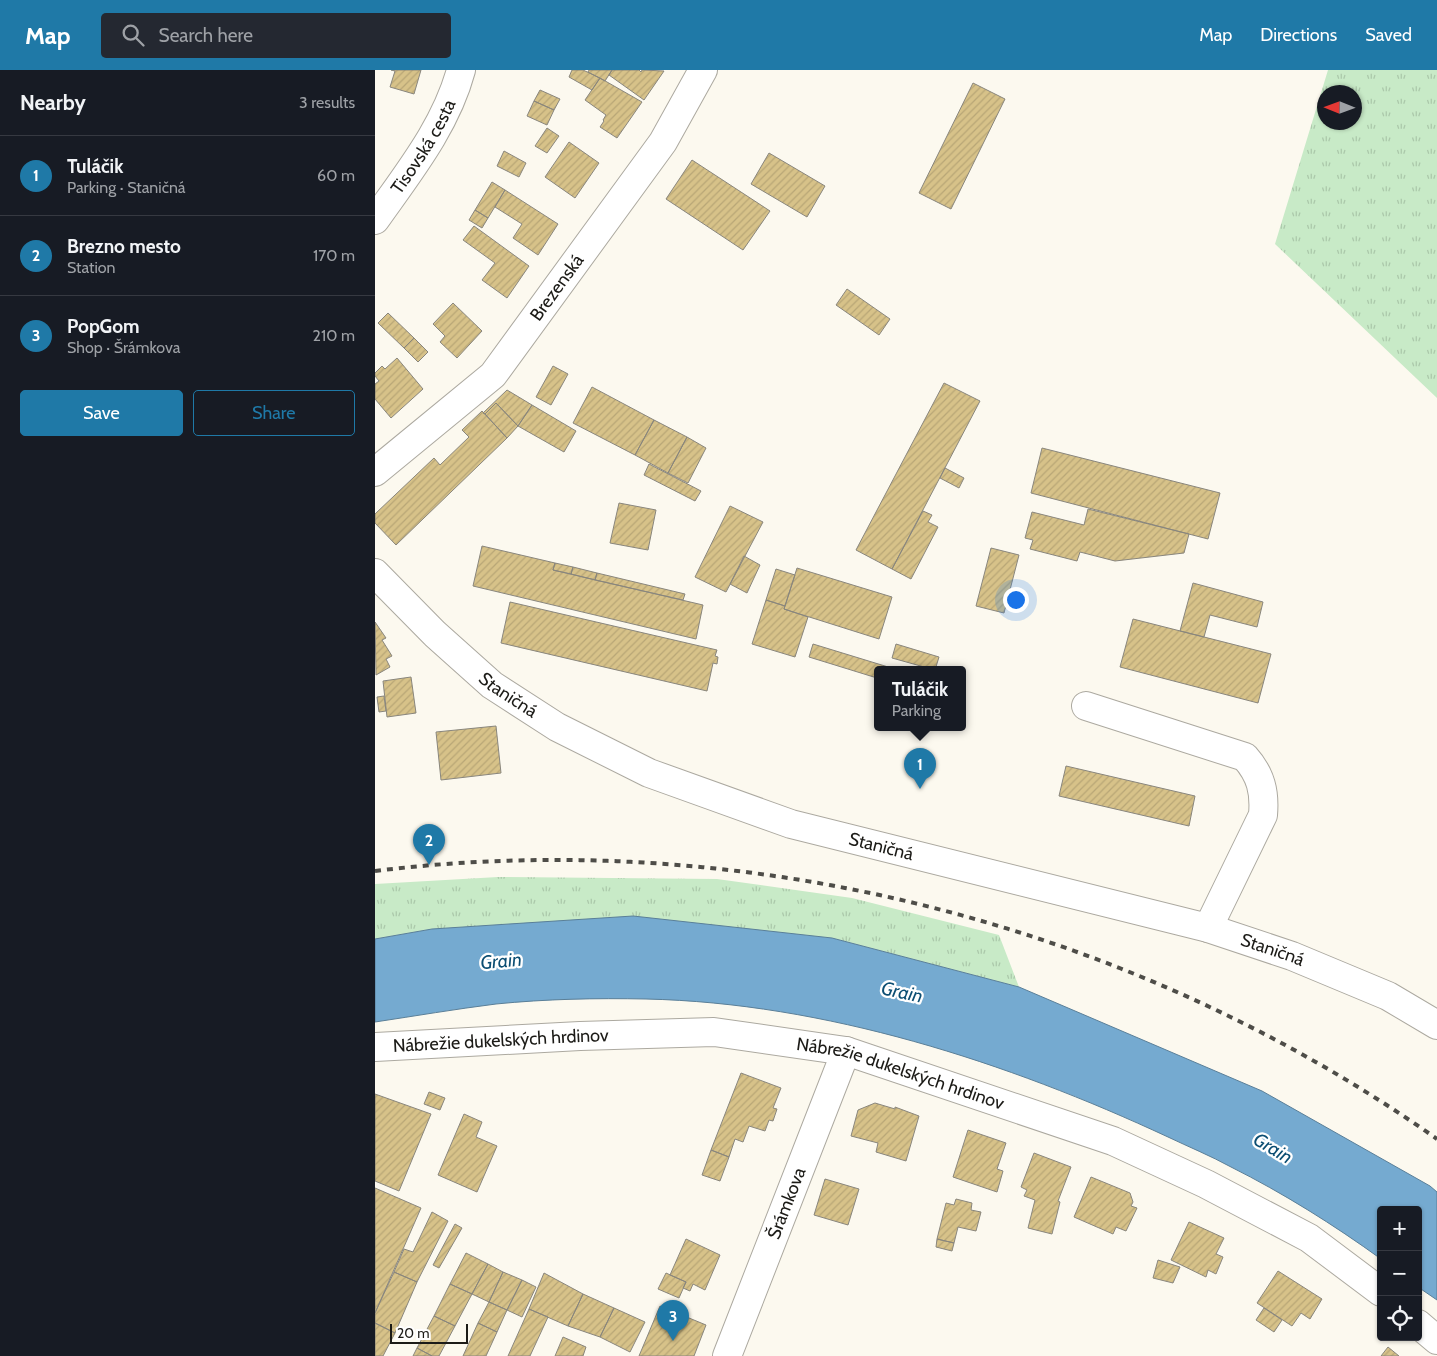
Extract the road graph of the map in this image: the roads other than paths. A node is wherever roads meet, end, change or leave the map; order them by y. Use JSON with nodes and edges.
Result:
{"nodes":[{"id":1,"x":461,"y":70,"type":"edge"},
{"id":2,"x":703,"y":70,"type":"edge"},
{"id":3,"x":375,"y":220,"type":"edge"},
{"id":4,"x":375,"y":472,"type":"edge"},
{"id":5,"x":375,"y":573,"type":"edge"},
{"id":6,"x":1085,"y":706,"type":"dead end"},
{"id":7,"x":1208,"y":928,"type":"junction"},
{"id":8,"x":1437,"y":1025,"type":"edge"},
{"id":9,"x":375,"y":1047,"type":"edge"},
{"id":10,"x":846,"y":1051,"type":"junction"},
{"id":11,"x":1377,"y":1289,"type":"edge"},
{"id":12,"x":1422,"y":1327,"type":"edge"},
{"id":13,"x":1437,"y":1340,"type":"edge"},
{"id":14,"x":727,"y":1356,"type":"edge"}],
"edges":[{"from":1,"to":3,"type":"street","name":"Tisovská cesta"},
{"from":2,"to":4,"type":"street","name":"Brezenská"},
{"from":5,"to":7,"type":"street","name":"Staničná"},
{"from":6,"to":7,"type":"street"},
{"from":7,"to":8,"type":"street","name":"Staničná"},
{"from":9,"to":10,"type":"street","name":"Nábrežie dukelských hrdinov"},
{"from":10,"to":11,"type":"street","name":"Nábrežie dukelských hrdinov"},
{"from":10,"to":14,"type":"street","name":"Šrámkova"},
{"from":12,"to":13,"type":"street"}]}
